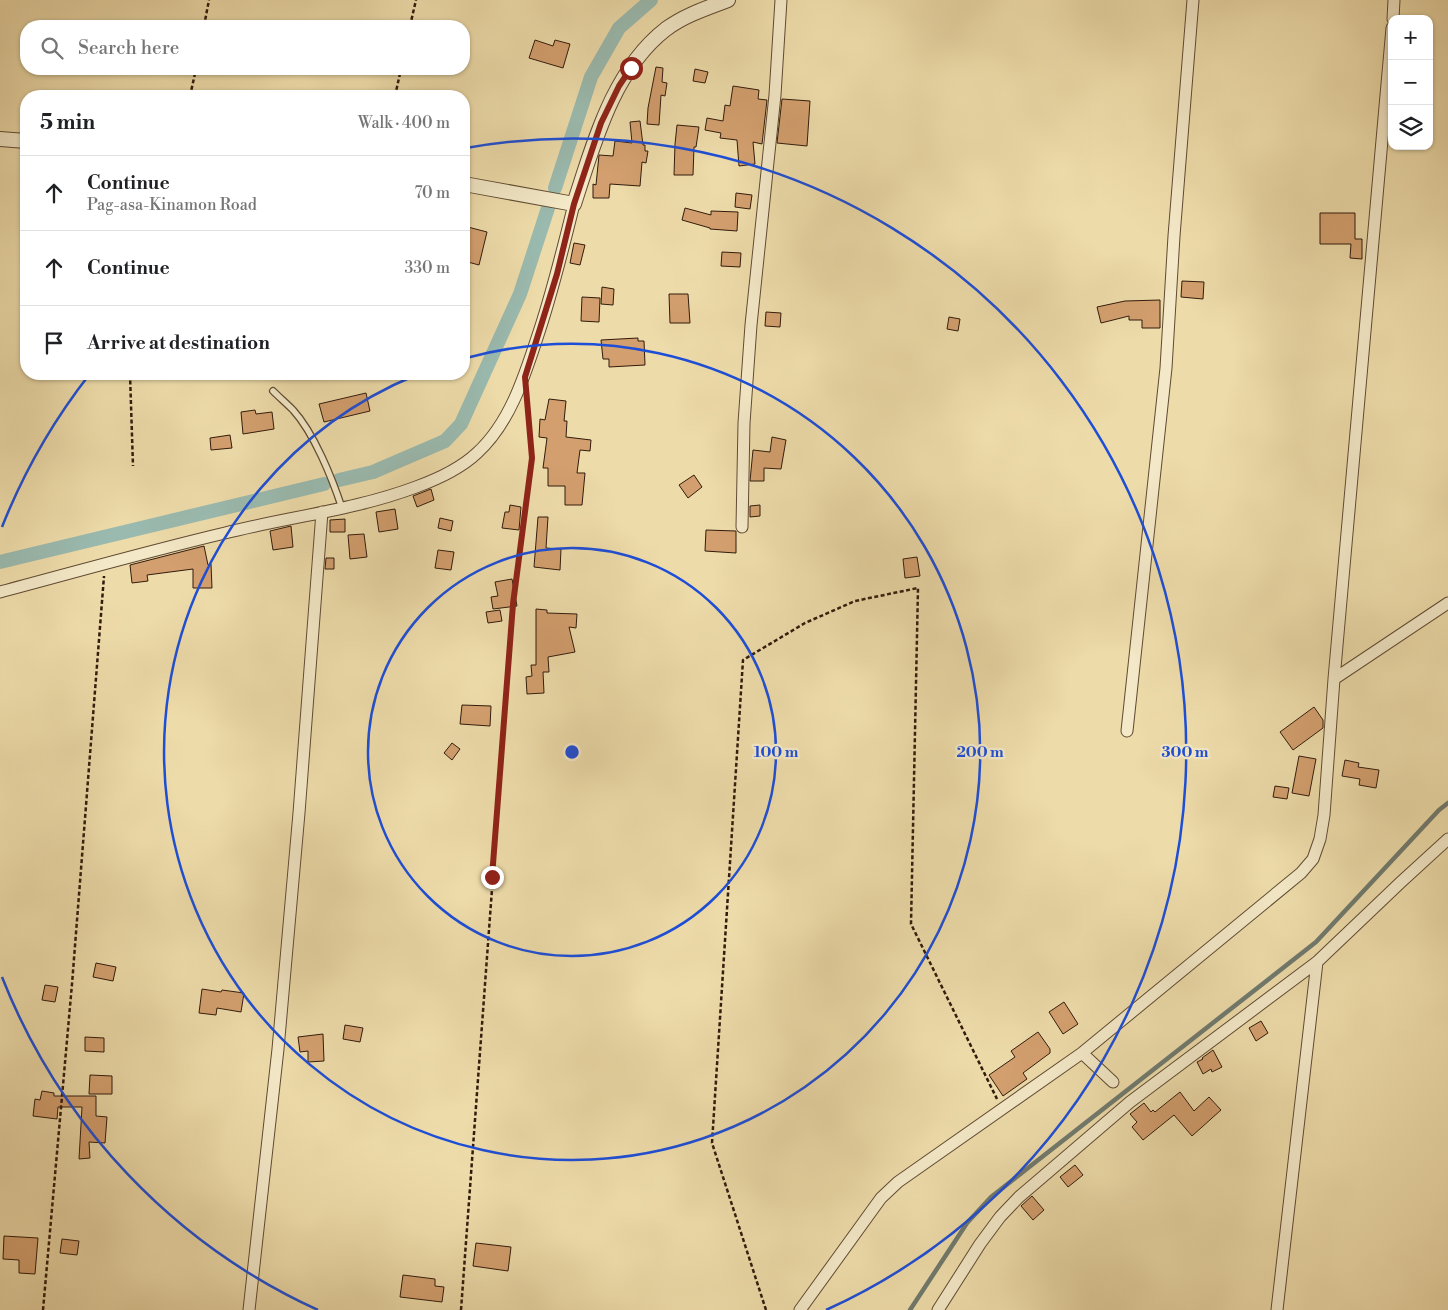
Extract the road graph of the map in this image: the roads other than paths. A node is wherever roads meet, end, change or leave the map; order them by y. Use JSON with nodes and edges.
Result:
{"nodes":[{"id":1,"x":728,"y":0,"type":"edge"},
{"id":2,"x":780,"y":0,"type":"edge"},
{"id":3,"x":1193,"y":0,"type":"edge"},
{"id":4,"x":1394,"y":0,"type":"edge"},
{"id":5,"x":1392,"y":15,"type":"edge"},
{"id":6,"x":1389,"y":60,"type":"edge"},
{"id":7,"x":0,"y":139,"type":"edge"},
{"id":8,"x":20,"y":141,"type":"edge"},
{"id":9,"x":470,"y":185,"type":"edge"},
{"id":10,"x":574,"y":204,"type":"junction"},
{"id":11,"x":273,"y":391,"type":"dead end"},
{"id":12,"x":342,"y":508,"type":"junction"},
{"id":13,"x":322,"y":512,"type":"junction"},
{"id":14,"x":742,"y":527,"type":"dead end"},
{"id":15,"x":0,"y":592,"type":"edge"},
{"id":16,"x":1448,"y":603,"type":"edge"},
{"id":17,"x":1334,"y":679,"type":"junction"},
{"id":18,"x":1127,"y":731,"type":"dead end"},
{"id":19,"x":1448,"y":839,"type":"edge"},
{"id":20,"x":1317,"y":962,"type":"junction"},
{"id":21,"x":1082,"y":1052,"type":"junction"},
{"id":22,"x":1113,"y":1082,"type":"dead end"},
{"id":23,"x":249,"y":1310,"type":"edge"},
{"id":24,"x":800,"y":1310,"type":"edge"},
{"id":25,"x":938,"y":1310,"type":"edge"},
{"id":26,"x":1277,"y":1310,"type":"edge"}],
"edges":[{"from":1,"to":10,"type":"street"},
{"from":2,"to":14,"type":"street"},
{"from":3,"to":18,"type":"street"},
{"from":4,"to":5,"type":"street"},
{"from":6,"to":17,"type":"street"},
{"from":7,"to":8,"type":"street"},
{"from":9,"to":10,"type":"street"},
{"from":10,"to":12,"type":"street"},
{"from":11,"to":12,"type":"lane"},
{"from":12,"to":13,"type":"street"},
{"from":13,"to":15,"type":"street"},
{"from":13,"to":23,"type":"street"},
{"from":16,"to":17,"type":"street"},
{"from":17,"to":21,"type":"street"},
{"from":19,"to":20,"type":"street"},
{"from":20,"to":25,"type":"street"},
{"from":20,"to":26,"type":"street"},
{"from":21,"to":22,"type":"street"},
{"from":21,"to":24,"type":"street"}]}
